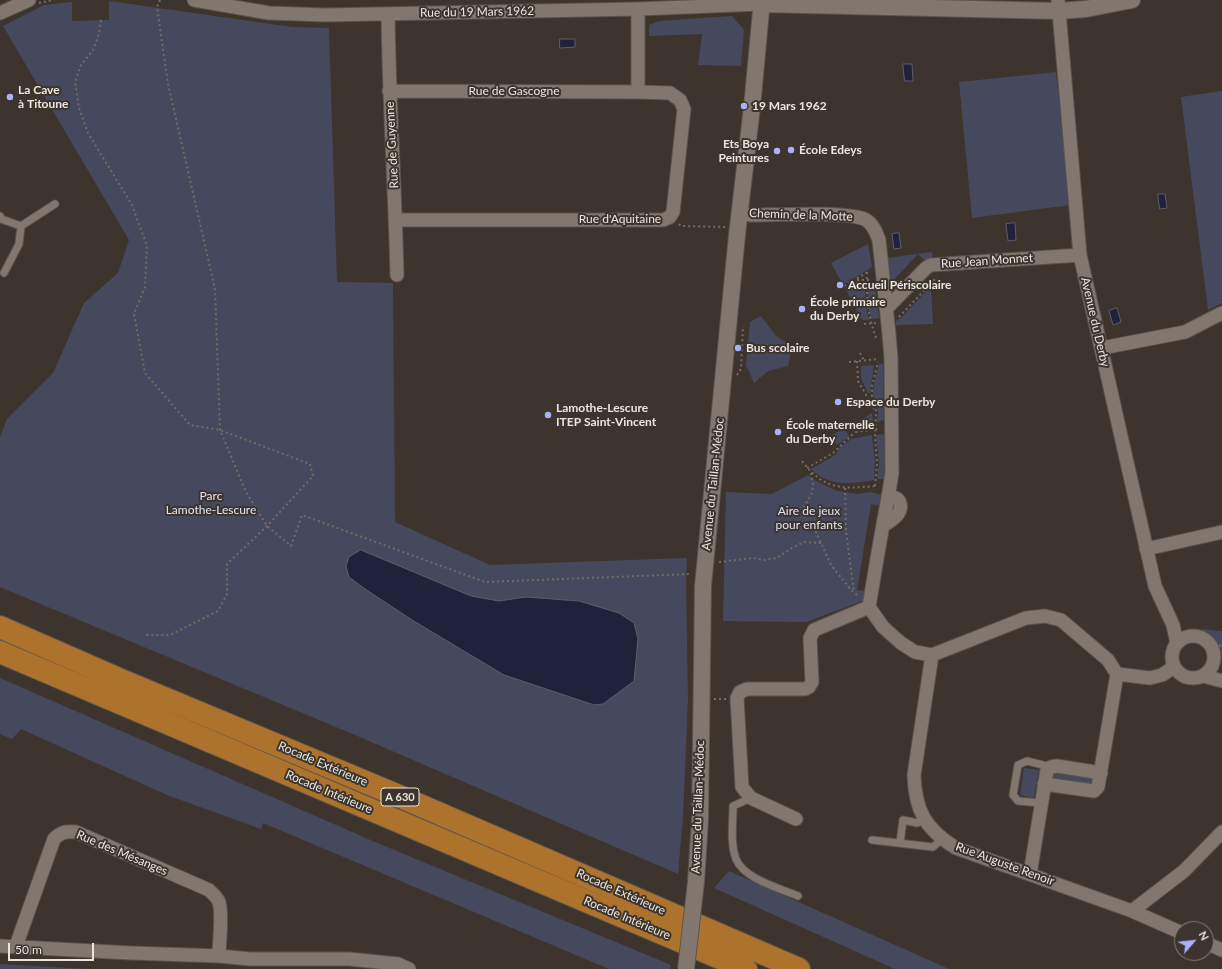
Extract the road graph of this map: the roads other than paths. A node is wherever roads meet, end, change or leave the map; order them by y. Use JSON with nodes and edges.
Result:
{"nodes":[{"id":1,"x":29,"y":0,"type":"edge"},
{"id":2,"x":194,"y":0,"type":"edge"},
{"id":3,"x":1132,"y":0,"type":"edge"},
{"id":4,"x":761,"y":2,"type":"edge"},
{"id":5,"x":240,"y":4,"type":"edge"},
{"id":6,"x":1058,"y":5,"type":"edge"},
{"id":7,"x":638,"y":9,"type":"junction"},
{"id":8,"x":0,"y":13,"type":"edge"},
{"id":9,"x":388,"y":14,"type":"junction"},
{"id":10,"x":389,"y":91,"type":"junction"},
{"id":11,"x":638,"y":92,"type":"junction"},
{"id":12,"x":55,"y":204,"type":"dead end"},
{"id":13,"x":740,"y":212,"type":"junction"},
{"id":14,"x":0,"y":216,"type":"edge"},
{"id":15,"x":396,"y":220,"type":"junction"},
{"id":16,"x":21,"y":226,"type":"junction"},
{"id":17,"x":1080,"y":255,"type":"junction"},
{"id":18,"x":4,"y":273,"type":"dead end"},
{"id":19,"x":397,"y":275,"type":"dead end"},
{"id":20,"x":886,"y":308,"type":"junction"},
{"id":21,"x":1222,"y":313,"type":"edge"},
{"id":22,"x":1102,"y":348,"type":"junction"},
{"id":23,"x":1222,"y":532,"type":"edge"},
{"id":24,"x":1146,"y":549,"type":"junction"},
{"id":25,"x":869,"y":607,"type":"junction"},
{"id":26,"x":1173,"y":625,"type":"junction"},
{"id":27,"x":0,"y":627,"type":"edge"},
{"id":28,"x":1191,"y":636,"type":"junction"},
{"id":29,"x":1177,"y":643,"type":"junction"},
{"id":30,"x":0,"y":652,"type":"edge"},
{"id":31,"x":932,"y":655,"type":"junction"},
{"id":32,"x":1216,"y":655,"type":"edge"},
{"id":33,"x":1174,"y":667,"type":"junction"},
{"id":34,"x":1117,"y":674,"type":"junction"},
{"id":35,"x":1204,"y":676,"type":"junction"},
{"id":36,"x":1222,"y":681,"type":"edge"},
{"id":37,"x":1051,"y":767,"type":"junction"},
{"id":38,"x":1101,"y":773,"type":"junction"},
{"id":39,"x":1044,"y":784,"type":"junction"},
{"id":40,"x":751,"y":798,"type":"junction"},
{"id":41,"x":1041,"y":804,"type":"junction"},
{"id":42,"x":796,"y":818,"type":"dead end"},
{"id":43,"x":925,"y":819,"type":"junction"},
{"id":44,"x":1222,"y":832,"type":"edge"},
{"id":45,"x":942,"y":839,"type":"junction"},
{"id":46,"x":872,"y":840,"type":"dead end"},
{"id":47,"x":900,"y":843,"type":"junction"},
{"id":48,"x":1030,"y":874,"type":"junction"},
{"id":49,"x":798,"y":896,"type":"dead end"},
{"id":50,"x":1132,"y":911,"type":"junction"},
{"id":51,"x":1174,"y":929,"type":"edge"},
{"id":52,"x":0,"y":946,"type":"edge"},
{"id":53,"x":16,"y":946,"type":"junction"},
{"id":54,"x":219,"y":956,"type":"junction"},
{"id":55,"x":312,"y":964,"type":"edge"},
{"id":56,"x":409,"y":969,"type":"edge"},
{"id":57,"x":686,"y":969,"type":"edge"},
{"id":58,"x":746,"y":969,"type":"edge"},
{"id":59,"x":800,"y":969,"type":"edge"}],
"edges":[{"from":1,"to":8,"type":"street"},
{"from":2,"to":5,"type":"street","name":"Rue du 19 Mars 1962"},
{"from":3,"to":6,"type":"street"},
{"from":4,"to":6,"type":"street"},
{"from":4,"to":7,"type":"street","name":"Rue du 19 Mars 1962"},
{"from":4,"to":13,"type":"street","name":"Avenue du Taillan-Médoc"},
{"from":5,"to":9,"type":"street","name":"Rue du 19 Mars 1962"},
{"from":6,"to":17,"type":"street","name":"Avenue du Derby"},
{"from":7,"to":9,"type":"street","name":"Rue du 19 Mars 1962"},
{"from":7,"to":11,"type":"street"},
{"from":9,"to":10,"type":"street","name":"Rue de Guyenne"},
{"from":10,"to":11,"type":"street","name":"Rue de Gascogne"},
{"from":10,"to":15,"type":"street","name":"Rue de Guyenne"},
{"from":11,"to":15,"type":"street","name":"Rue d'Aquitaine"},
{"from":12,"to":16,"type":"lane"},
{"from":13,"to":20,"type":"street","name":"Chemin de la Motte"},
{"from":13,"to":57,"type":"street","name":"Avenue du Taillan-Médoc","bridge":true},
{"from":14,"to":16,"type":"lane"},
{"from":15,"to":19,"type":"street","name":"Rue de Guyenne"},
{"from":16,"to":18,"type":"lane"},
{"from":17,"to":20,"type":"street","name":"Rue Jean Monnet"},
{"from":17,"to":22,"type":"street","name":"Avenue du Derby"},
{"from":20,"to":25,"type":"street","name":"Chemin de la Motte"},
{"from":21,"to":22,"type":"street"},
{"from":22,"to":24,"type":"street","name":"Avenue du Derby"},
{"from":23,"to":24,"type":"street"},
{"from":24,"to":26,"type":"street","name":"Avenue du Derby"},
{"from":25,"to":31,"type":"street"},
{"from":25,"to":40,"type":"street"},
{"from":26,"to":28,"type":"street"},
{"from":26,"to":29,"type":"street","name":"Avenue du Derby"},
{"from":27,"to":59,"type":"highway","name":"Rocade Extérieure","number":"A 630"},
{"from":28,"to":29,"type":"street"},
{"from":28,"to":32,"type":"street"},
{"from":29,"to":33,"type":"street"},
{"from":30,"to":58,"type":"highway","name":"Rocade Intérieure","number":"A 630"},
{"from":31,"to":34,"type":"street"},
{"from":31,"to":43,"type":"street","name":"Rue Auguste Renoir"},
{"from":32,"to":35,"type":"street"},
{"from":32,"to":36,"type":"street"},
{"from":33,"to":34,"type":"street"},
{"from":33,"to":35,"type":"street"},
{"from":34,"to":38,"type":"street"},
{"from":35,"to":36,"type":"street"},
{"from":37,"to":38,"type":"street"},
{"from":37,"to":39,"type":"street"},
{"from":37,"to":41,"type":"lane"},
{"from":38,"to":39,"type":"street"},
{"from":39,"to":41,"type":"street"},
{"from":40,"to":42,"type":"street"},
{"from":40,"to":49,"type":"lane"},
{"from":41,"to":48,"type":"street"},
{"from":43,"to":45,"type":"street","name":"Rue Auguste Renoir"},
{"from":43,"to":47,"type":"lane"},
{"from":44,"to":50,"type":"street"},
{"from":45,"to":47,"type":"lane"},
{"from":45,"to":48,"type":"street","name":"Rue Auguste Renoir"},
{"from":46,"to":47,"type":"lane"},
{"from":48,"to":50,"type":"street","name":"Rue Auguste Renoir"},
{"from":50,"to":51,"type":"street","name":"Rue Auguste Renoir"},
{"from":52,"to":53,"type":"street"},
{"from":53,"to":54,"type":"street"},
{"from":53,"to":54,"type":"street","name":"Rue des Mésanges"},
{"from":54,"to":55,"type":"street"},
{"from":55,"to":56,"type":"street"}]}
